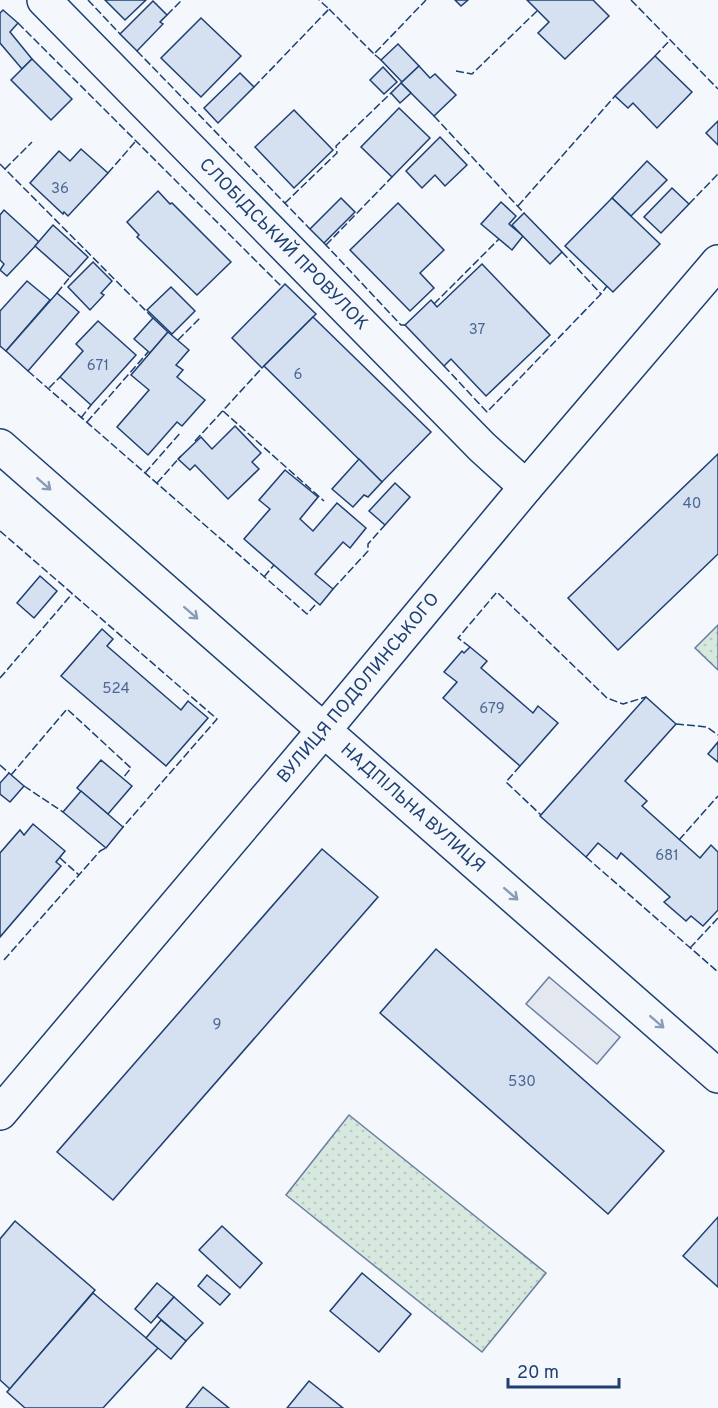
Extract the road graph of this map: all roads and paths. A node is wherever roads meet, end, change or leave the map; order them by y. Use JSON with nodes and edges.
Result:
{"nodes":[{"id":1,"x":44,"y":0,"type":"edge"},
{"id":2,"x":718,"y":262,"type":"edge"},
{"id":3,"x":0,"y":446,"type":"edge"},
{"id":4,"x":526,"y":487,"type":"junction"},
{"id":5,"x":324,"y":730,"type":"junction"},
{"id":6,"x":718,"y":1076,"type":"edge"},
{"id":7,"x":0,"y":1113,"type":"edge"}],
"edges":[{"from":1,"to":4,"type":"street","name":"СЛОБІДСЬКИЙ ПРОВУЛОК"},
{"from":2,"to":4,"type":"street","name":"ВУЛИЦЯ ПОДОЛИНСЬКОГО"},
{"from":3,"to":5,"type":"street","name":"НАДПІЛЬНА ВУЛИЦЯ","one_way":true},
{"from":4,"to":5,"type":"street","name":"ВУЛИЦЯ ПОДОЛИНСЬКОГО"},
{"from":5,"to":6,"type":"street","name":"НАДПІЛЬНА ВУЛИЦЯ","one_way":true},
{"from":5,"to":7,"type":"street","name":"ВУЛИЦЯ ПОДОЛИНСЬКОГО"}]}
